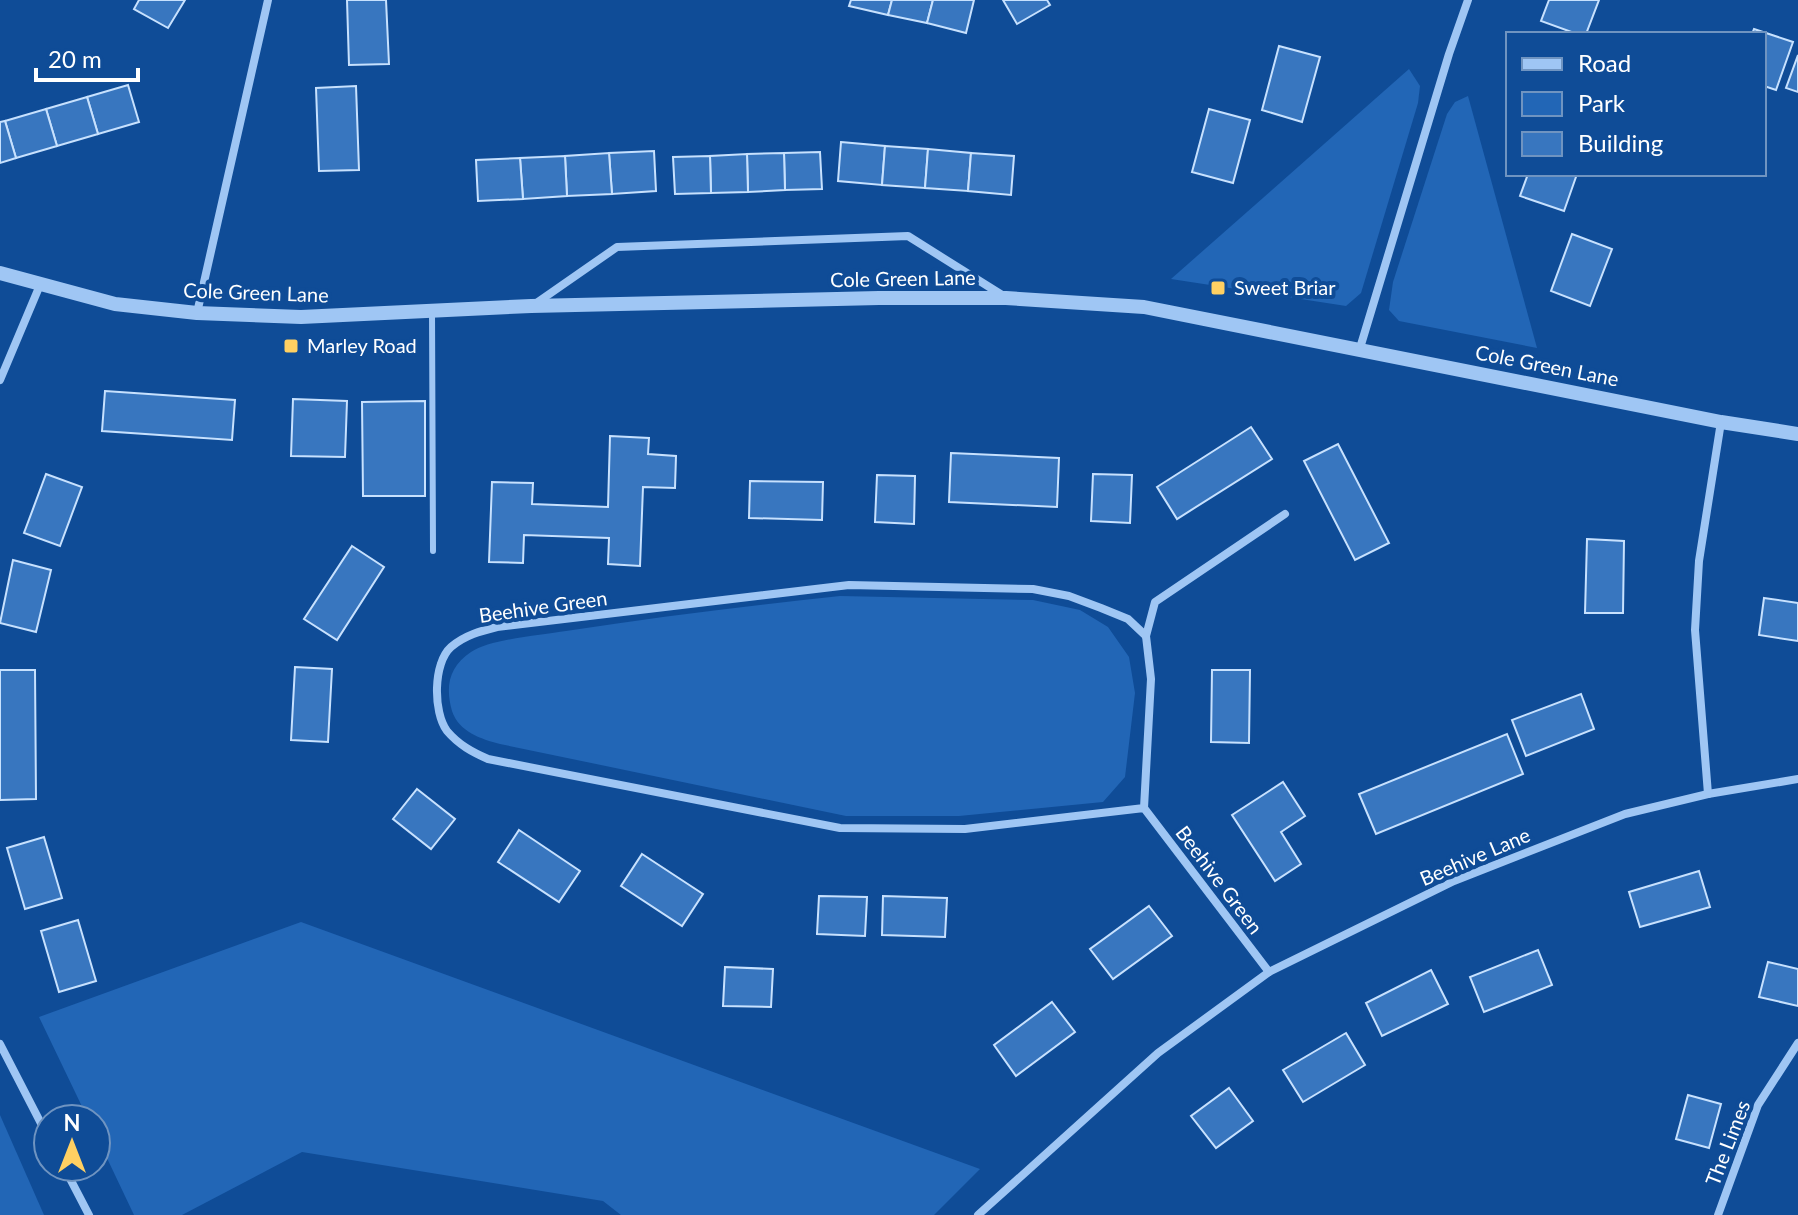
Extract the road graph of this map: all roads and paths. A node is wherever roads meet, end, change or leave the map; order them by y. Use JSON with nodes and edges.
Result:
{"nodes":[{"id":1,"x":268,"y":0,"type":"edge"},
{"id":2,"x":1468,"y":0,"type":"edge"},
{"id":3,"x":0,"y":273,"type":"edge"},
{"id":4,"x":40,"y":285,"type":"junction"},
{"id":5,"x":1006,"y":298,"type":"junction"},
{"id":6,"x":531,"y":306,"type":"junction"},
{"id":7,"x":432,"y":311,"type":"junction"},
{"id":8,"x":197,"y":313,"type":"junction"},
{"id":9,"x":1360,"y":348,"type":"junction"},
{"id":10,"x":0,"y":380,"type":"edge"},
{"id":11,"x":1721,"y":422,"type":"junction"},
{"id":12,"x":1798,"y":434,"type":"edge"},
{"id":13,"x":1285,"y":514,"type":"dead end"},
{"id":14,"x":433,"y":551,"type":"dead end"},
{"id":15,"x":1146,"y":636,"type":"junction"},
{"id":16,"x":1798,"y":779,"type":"edge"},
{"id":17,"x":1708,"y":794,"type":"junction"},
{"id":18,"x":1144,"y":808,"type":"junction"},
{"id":19,"x":1269,"y":972,"type":"junction"},
{"id":20,"x":1798,"y":1043,"type":"edge"},
{"id":21,"x":0,"y":1044,"type":"edge"},
{"id":22,"x":32,"y":1106,"type":"edge"},
{"id":23,"x":72,"y":1183,"type":"edge"},
{"id":24,"x":89,"y":1215,"type":"edge"},
{"id":25,"x":978,"y":1215,"type":"edge"},
{"id":26,"x":1718,"y":1215,"type":"edge"}],
"edges":[{"from":1,"to":8,"type":"street"},
{"from":2,"to":9,"type":"street"},
{"from":3,"to":4,"type":"street","name":"Cole Green Lane"},
{"from":4,"to":8,"type":"street","name":"Cole Green Lane"},
{"from":4,"to":10,"type":"street"},
{"from":5,"to":6,"type":"street","name":"Cole Green Lane"},
{"from":5,"to":6,"type":"street"},
{"from":5,"to":9,"type":"street","name":"Cole Green Lane"},
{"from":6,"to":7,"type":"street","name":"Cole Green Lane"},
{"from":7,"to":8,"type":"street","name":"Cole Green Lane"},
{"from":7,"to":14,"type":"lane"},
{"from":9,"to":11,"type":"street","name":"Cole Green Lane"},
{"from":11,"to":12,"type":"street","name":"Cole Green Lane"},
{"from":11,"to":17,"type":"street"},
{"from":13,"to":15,"type":"street"},
{"from":15,"to":18,"type":"street"},
{"from":15,"to":18,"type":"street","name":"Beehive Green"},
{"from":16,"to":17,"type":"street","name":"Beehive Lane"},
{"from":17,"to":19,"type":"street","name":"Beehive Lane"},
{"from":18,"to":19,"type":"street","name":"Beehive Green"},
{"from":19,"to":25,"type":"street","name":"Beehive Lane"},
{"from":20,"to":26,"type":"street","name":"The Limes"},
{"from":21,"to":22,"type":"street"},
{"from":23,"to":24,"type":"street"}]}
